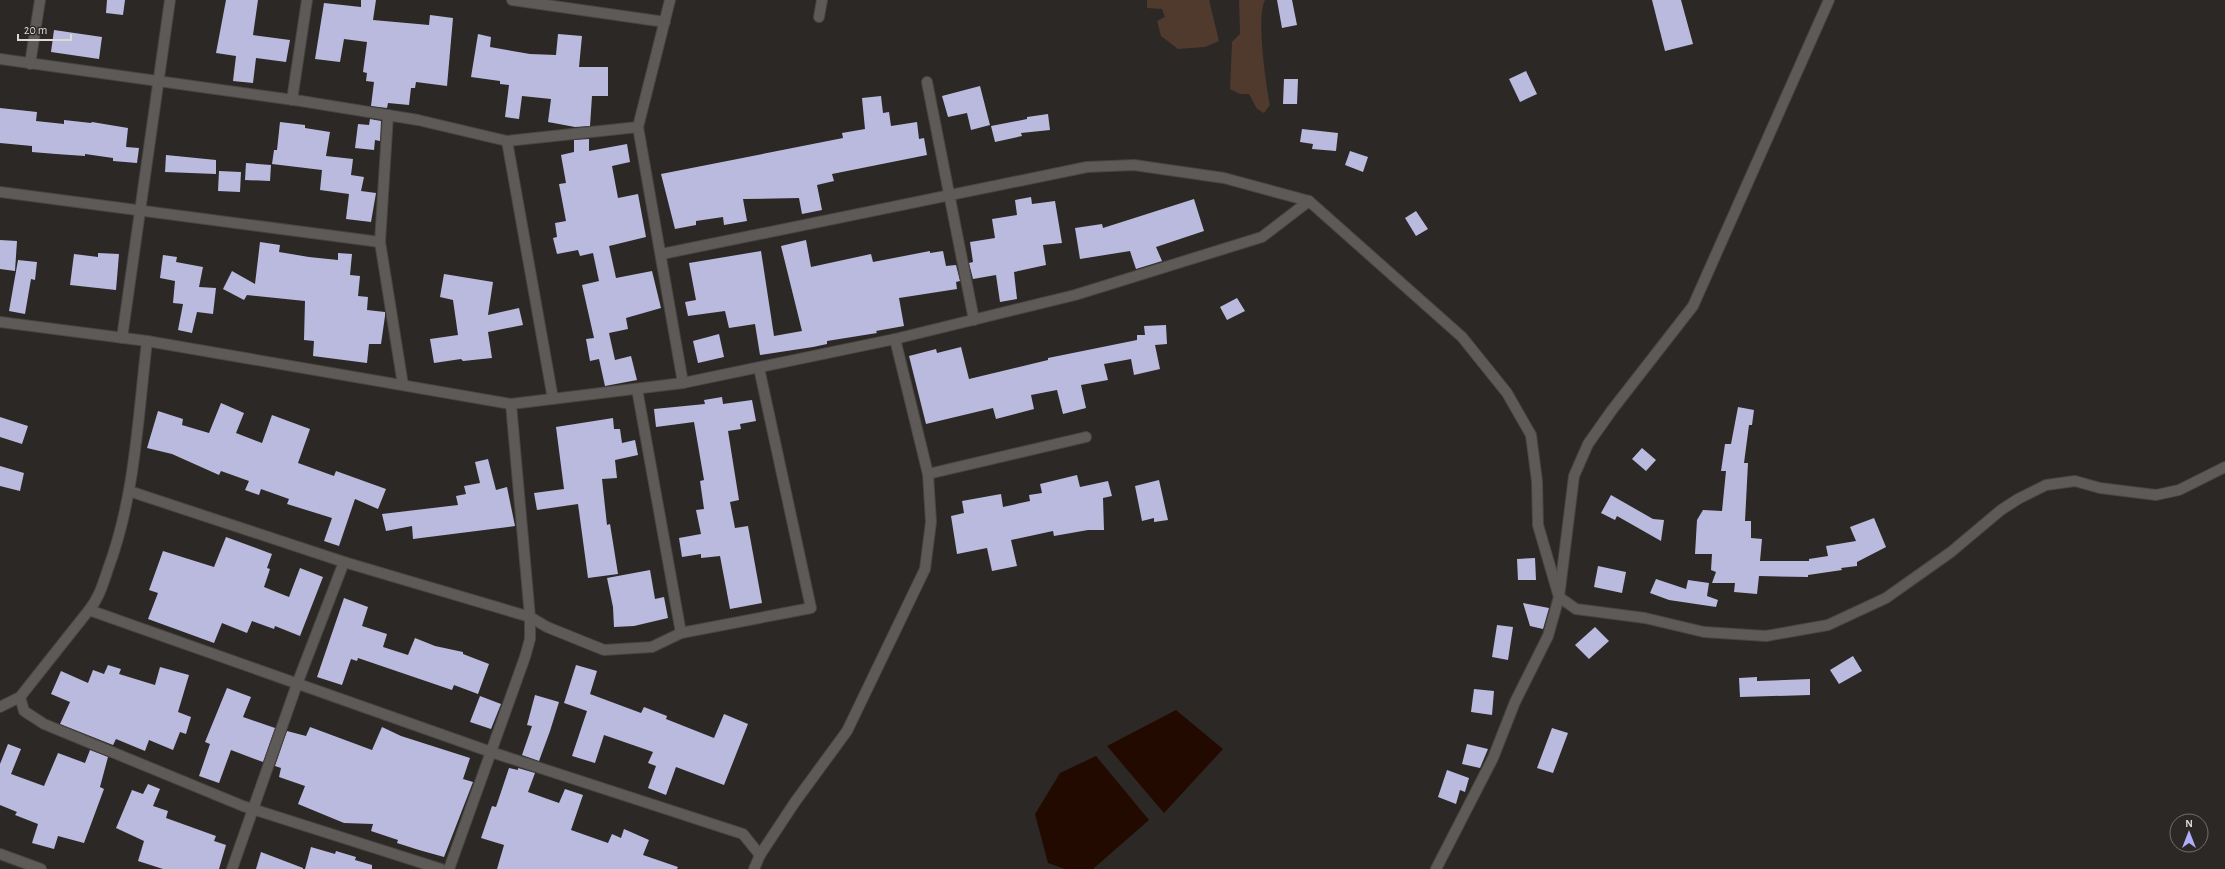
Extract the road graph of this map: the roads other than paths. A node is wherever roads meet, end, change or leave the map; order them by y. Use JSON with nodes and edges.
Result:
{"nodes":[{"id":1,"x":40,"y":0,"type":"edge"},
{"id":2,"x":170,"y":0,"type":"edge"},
{"id":3,"x":307,"y":0,"type":"edge"},
{"id":4,"x":512,"y":0,"type":"edge"},
{"id":5,"x":670,"y":0,"type":"edge"},
{"id":6,"x":822,"y":0,"type":"edge"},
{"id":7,"x":1829,"y":0,"type":"edge"},
{"id":8,"x":819,"y":17,"type":"dead end"},
{"id":9,"x":665,"y":22,"type":"junction"},
{"id":10,"x":0,"y":59,"type":"edge"},
{"id":11,"x":30,"y":64,"type":"junction"},
{"id":12,"x":158,"y":82,"type":"junction"},
{"id":13,"x":927,"y":82,"type":"dead end"},
{"id":14,"x":292,"y":100,"type":"junction"},
{"id":15,"x":388,"y":116,"type":"junction"},
{"id":16,"x":638,"y":128,"type":"junction"},
{"id":17,"x":507,"y":141,"type":"junction"},
{"id":18,"x":0,"y":192,"type":"edge"},
{"id":19,"x":948,"y":196,"type":"junction"},
{"id":20,"x":1309,"y":201,"type":"junction"},
{"id":21,"x":140,"y":212,"type":"junction"},
{"id":22,"x":380,"y":242,"type":"junction"},
{"id":23,"x":662,"y":254,"type":"junction"},
{"id":24,"x":974,"y":320,"type":"junction"},
{"id":25,"x":0,"y":322,"type":"edge"},
{"id":26,"x":122,"y":338,"type":"junction"},
{"id":27,"x":895,"y":339,"type":"junction"},
{"id":28,"x":147,"y":341,"type":"junction"},
{"id":29,"x":759,"y":368,"type":"junction"},
{"id":30,"x":683,"y":383,"type":"junction"},
{"id":31,"x":403,"y":385,"type":"junction"},
{"id":32,"x":637,"y":389,"type":"junction"},
{"id":33,"x":553,"y":399,"type":"junction"},
{"id":34,"x":511,"y":404,"type":"junction"},
{"id":35,"x":1086,"y":436,"type":"dead end"},
{"id":36,"x":2225,"y":467,"type":"edge"},
{"id":37,"x":928,"y":474,"type":"junction"},
{"id":38,"x":129,"y":491,"type":"junction"},
{"id":39,"x":344,"y":562,"type":"junction"},
{"id":40,"x":1559,"y":598,"type":"junction"},
{"id":41,"x":89,"y":610,"type":"junction"},
{"id":42,"x":530,"y":617,"type":"junction"},
{"id":43,"x":681,"y":633,"type":"junction"},
{"id":44,"x":297,"y":684,"type":"junction"},
{"id":45,"x":20,"y":698,"type":"junction"},
{"id":46,"x":0,"y":707,"type":"edge"},
{"id":47,"x":491,"y":752,"type":"junction"},
{"id":48,"x":252,"y":809,"type":"junction"},
{"id":49,"x":0,"y":854,"type":"edge"},
{"id":50,"x":760,"y":855,"type":"junction"},
{"id":51,"x":41,"y":869,"type":"edge"},
{"id":52,"x":232,"y":869,"type":"edge"},
{"id":53,"x":442,"y":869,"type":"edge"},
{"id":54,"x":449,"y":869,"type":"edge"},
{"id":55,"x":754,"y":869,"type":"edge"},
{"id":56,"x":1436,"y":869,"type":"edge"}],
"edges":[{"from":1,"to":11,"type":"street"},
{"from":2,"to":12,"type":"street"},
{"from":3,"to":14,"type":"street"},
{"from":4,"to":9,"type":"street"},
{"from":5,"to":9,"type":"street"},
{"from":6,"to":8,"type":"street"},
{"from":7,"to":40,"type":"street"},
{"from":9,"to":16,"type":"street"},
{"from":10,"to":11,"type":"street"},
{"from":11,"to":12,"type":"street"},
{"from":12,"to":14,"type":"street"},
{"from":12,"to":21,"type":"street"},
{"from":13,"to":19,"type":"street"},
{"from":14,"to":15,"type":"street"},
{"from":15,"to":17,"type":"street"},
{"from":15,"to":22,"type":"street"},
{"from":16,"to":17,"type":"street"},
{"from":16,"to":23,"type":"street"},
{"from":17,"to":33,"type":"street"},
{"from":18,"to":21,"type":"street"},
{"from":19,"to":20,"type":"street"},
{"from":19,"to":23,"type":"street"},
{"from":19,"to":24,"type":"street"},
{"from":20,"to":24,"type":"street"},
{"from":20,"to":40,"type":"street"},
{"from":21,"to":22,"type":"street"},
{"from":21,"to":26,"type":"street"},
{"from":22,"to":31,"type":"street"},
{"from":23,"to":30,"type":"street"},
{"from":24,"to":27,"type":"street"},
{"from":25,"to":26,"type":"street"},
{"from":26,"to":28,"type":"street"},
{"from":27,"to":29,"type":"street"},
{"from":27,"to":37,"type":"street"},
{"from":28,"to":31,"type":"street"},
{"from":28,"to":38,"type":"street"},
{"from":29,"to":30,"type":"street"},
{"from":29,"to":43,"type":"street"},
{"from":30,"to":32,"type":"street"},
{"from":31,"to":34,"type":"street"},
{"from":32,"to":33,"type":"street"},
{"from":32,"to":43,"type":"street"},
{"from":33,"to":34,"type":"street"},
{"from":34,"to":42,"type":"street"},
{"from":35,"to":37,"type":"street"},
{"from":36,"to":40,"type":"street"},
{"from":37,"to":50,"type":"street"},
{"from":38,"to":39,"type":"street"},
{"from":38,"to":41,"type":"street"},
{"from":39,"to":42,"type":"street"},
{"from":39,"to":44,"type":"street"},
{"from":40,"to":56,"type":"street"},
{"from":41,"to":44,"type":"street"},
{"from":41,"to":45,"type":"street"},
{"from":42,"to":43,"type":"street"},
{"from":42,"to":47,"type":"street"},
{"from":44,"to":47,"type":"street"},
{"from":44,"to":48,"type":"street"},
{"from":45,"to":46,"type":"street"},
{"from":45,"to":48,"type":"street"},
{"from":47,"to":50,"type":"street"},
{"from":47,"to":54,"type":"street"},
{"from":48,"to":52,"type":"street"},
{"from":48,"to":53,"type":"street"},
{"from":49,"to":51,"type":"street"},
{"from":50,"to":55,"type":"street"}]}
